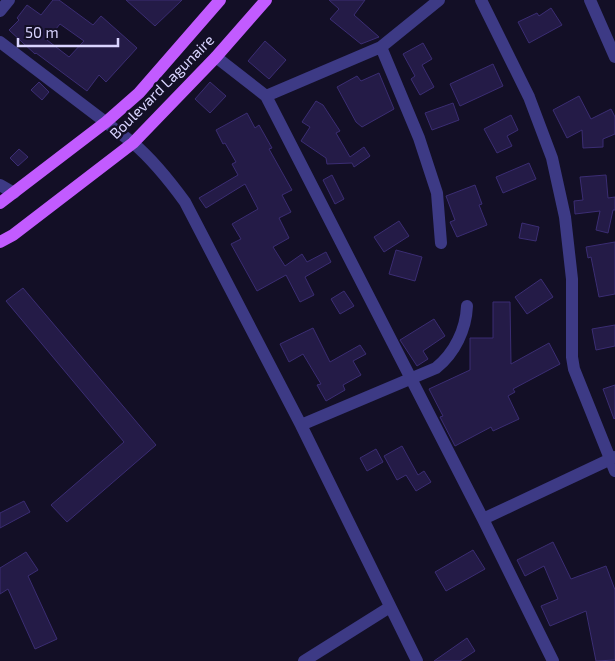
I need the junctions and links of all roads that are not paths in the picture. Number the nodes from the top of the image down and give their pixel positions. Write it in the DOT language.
graph roads {
  1 [pos="9,0"];
  2 [pos="220,0"];
  3 [pos="266,0"];
  4 [pos="439,0"];
  5 [pos="481,0"];
  6 [pos="590,0"];
  7 [pos="0,11"];
  8 [pos="0,42"];
  9 [pos="381,47"];
  10 [pos="615,56"];
  11 [pos="216,57"];
  12 [pos="266,96"];
  13 [pos="106,122"];
  14 [pos="133,142"];
  15 [pos="0,185"];
  16 [pos="14,193"];
  17 [pos="0,203"];
  18 [pos="0,242"];
  19 [pos="441,243"];
  20 [pos="467,306"];
  21 [pos="411,378"];
  22 [pos="301,425"];
  23 [pos="614,462"];
  24 [pos="483,519"];
  25 [pos="390,607"];
  26 [pos="304,661"];
  27 [pos="417,661"];
  28 [pos="553,661"];
  1 -- 7 [label="street"];
  2 -- 13 [label="main road, Boulevard Lagunaire"];
  3 -- 11 [label="main road, Boulevard Lagunaire"];
  4 -- 9 [label="street"];
  5 -- 23 [label="street"];
  6 -- 10 [label="street"];
  8 -- 13 [label="street"];
  9 -- 12 [label="street"];
  9 -- 19 [label="street"];
  11 -- 12 [label="street"];
  11 -- 14 [label="main road, Boulevard Lagunaire"];
  12 -- 21 [label="street"];
  13 -- 14 [label="street"];
  13 -- 16 [label="main road, Boulevard Lagunaire"];
  14 -- 18 [label="main road, Boulevard Lagunaire"];
  14 -- 22 [label="street"];
  15 -- 16 [label="street"];
  16 -- 17 [label="main road, Boulevard Lagunaire"];
  20 -- 21 [label="street"];
  21 -- 22 [label="street"];
  21 -- 24 [label="street"];
  22 -- 25 [label="street"];
  23 -- 24 [label="street"];
  24 -- 28 [label="street"];
  25 -- 26 [label="street"];
  25 -- 27 [label="street"];
}
